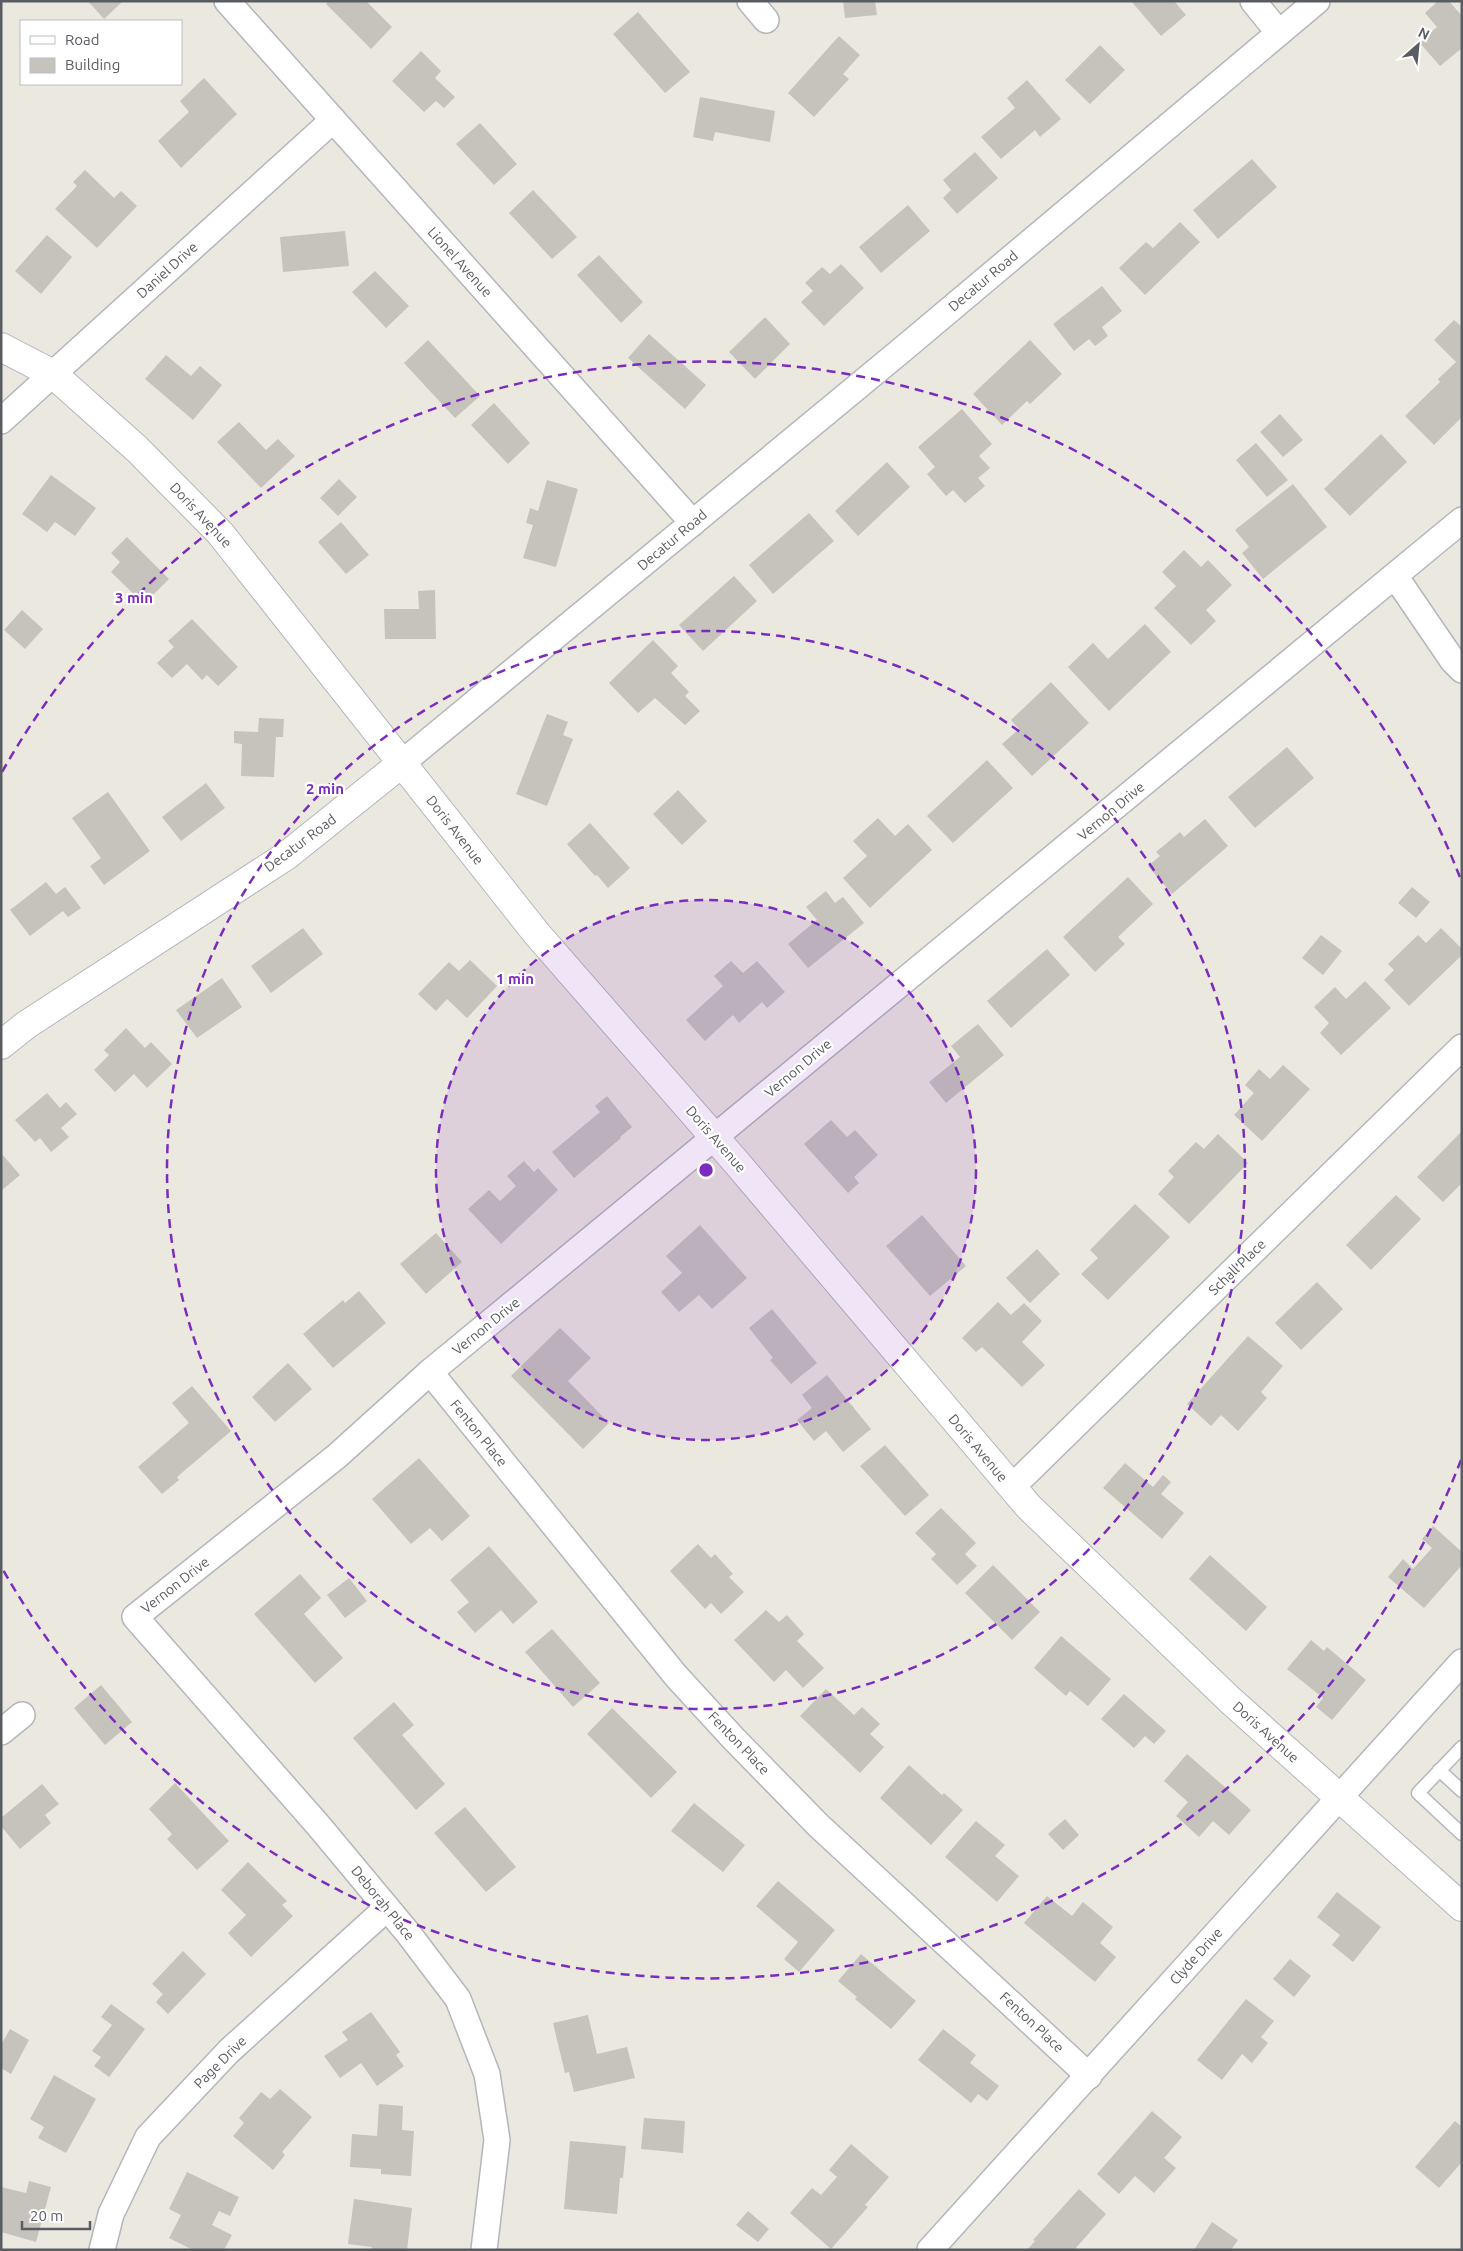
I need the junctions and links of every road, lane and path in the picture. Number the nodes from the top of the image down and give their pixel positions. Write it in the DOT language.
graph roads {
  1 [pos="227,1"];
  2 [pos="750,1"];
  3 [pos="1252,1"];
  4 [pos="1317,1"];
  5 [pos="766,20"];
  6 [pos="1279,33"];
  7 [pos="333,120"];
  8 [pos="1,347"];
  9 [pos="53,374"];
  10 [pos="1,421"];
  11 [pos="1462,520"];
  12 [pos="693,522"];
  13 [pos="1395,576"];
  14 [pos="1462,670"];
  15 [pos="402,763"];
  16 [pos="1,1045"];
  17 [pos="1462,1047"];
  18 [pos="715,1137"];
  19 [pos="430,1372"];
  20 [pos="1012,1487"];
  21 [pos="135,1616"];
  22 [pos="1462,1662"];
  23 [pos="22,1714"];
  24 [pos="1,1732"];
  25 [pos="1462,1747"];
  26 [pos="1439,1770"];
  27 [pos="1462,1791"];
  28 [pos="1338,1797"];
  29 [pos="1462,1834"];
  30 [pos="1462,1907"];
  31 [pos="387,1908"];
  32 [pos="1089,2076"];
  33 [pos="102,2250"];
  34 [pos="484,2250"];
  35 [pos="930,2250"];
  1 -- 7 [label="street, Lionel Avenue"];
  2 -- 5 [label="street"];
  3 -- 6 [label="street"];
  4 -- 6 [label="street, Decatur Road"];
  6 -- 12 [label="street, Decatur Road"];
  7 -- 9 [label="street, Daniel Drive"];
  7 -- 12 [label="street, Lionel Avenue"];
  8 -- 9 [label="street, Doris Avenue"];
  9 -- 10 [label="street, Daniel Drive"];
  9 -- 15 [label="street, Doris Avenue"];
  11 -- 13 [label="street, Vernon Drive"];
  12 -- 15 [label="street, Decatur Road"];
  13 -- 14 [label="street"];
  13 -- 18 [label="street, Vernon Drive"];
  15 -- 16 [label="street, Decatur Road"];
  15 -- 18 [label="street, Doris Avenue"];
  17 -- 20 [label="street, Schall Place"];
  18 -- 19 [label="street, Vernon Drive"];
  18 -- 20 [label="street, Doris Avenue"];
  19 -- 21 [label="street, Vernon Drive"];
  19 -- 32 [label="street, Fenton Place"];
  20 -- 28 [label="street, Doris Avenue"];
  21 -- 31 [label="street, Deborah Place"];
  22 -- 28 [label="street, Clyde Drive"];
  23 -- 24 [label="street"];
  25 -- 26 [label="lane"];
  26 -- 27 [label="lane"];
  26 -- 29 [label="lane"];
  28 -- 30 [label="street, Doris Avenue"];
  28 -- 32 [label="street, Clyde Drive"];
  31 -- 33 [label="street, Page Drive"];
  31 -- 34 [label="street, Deborah Place"];
  32 -- 35 [label="street, Clyde Drive"];
}
